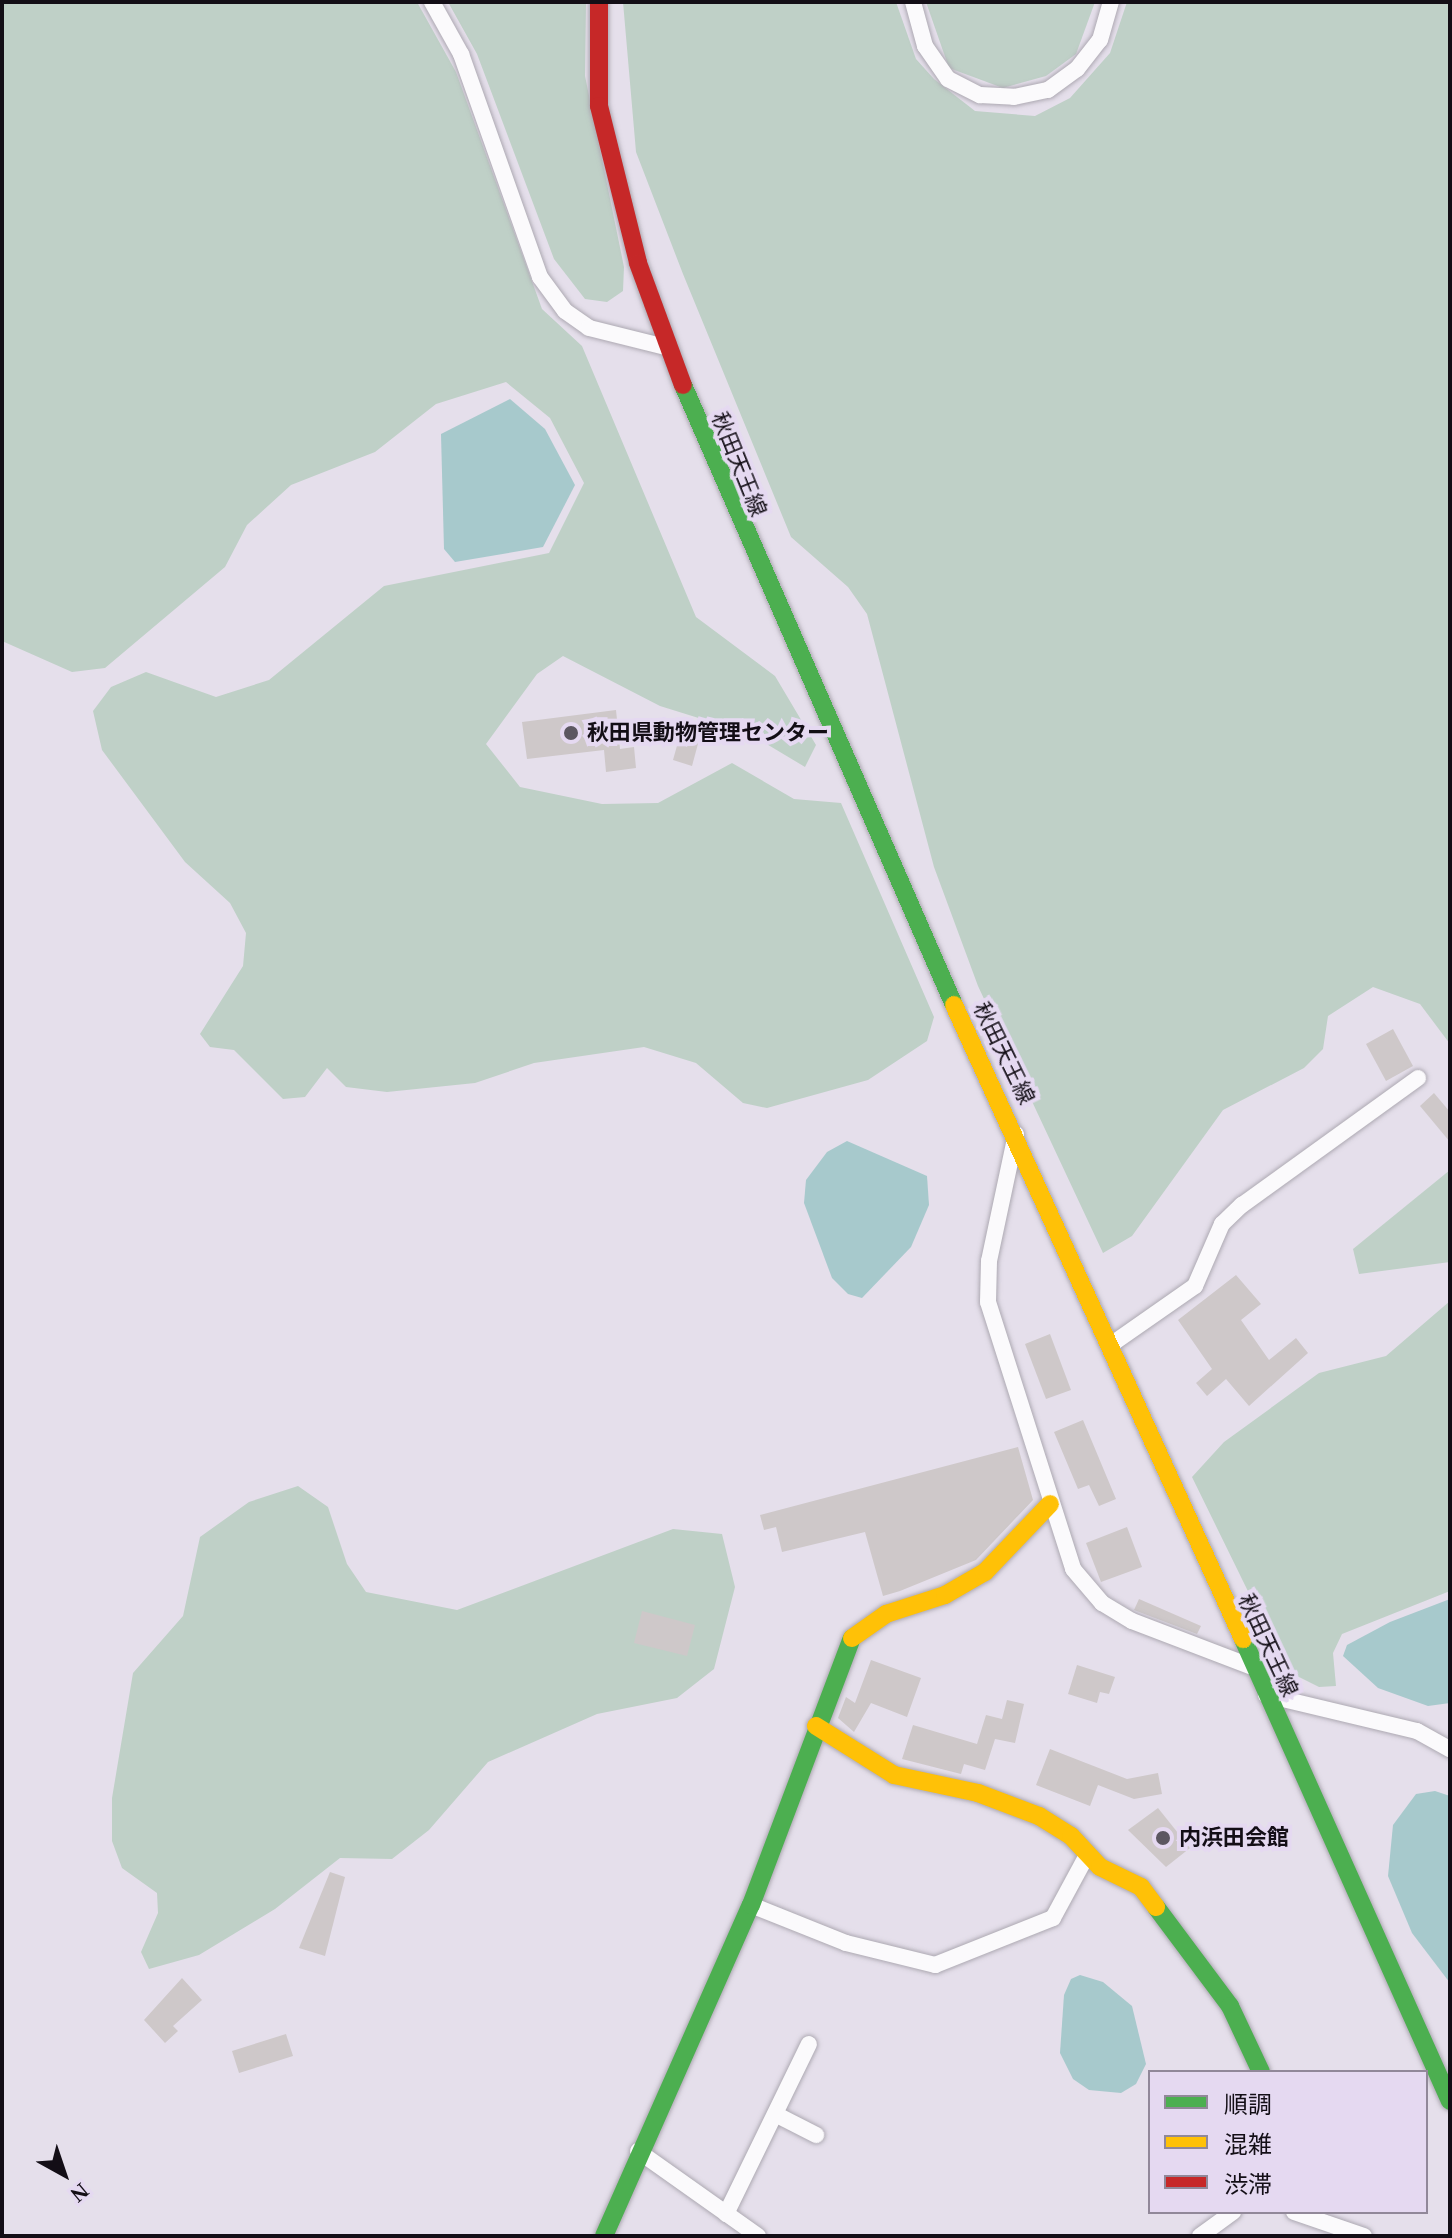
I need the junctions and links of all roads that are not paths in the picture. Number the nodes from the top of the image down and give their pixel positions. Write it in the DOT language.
graph roads {
  1 [pos="432,2"];
  2 [pos="599,2"];
  3 [pos="913,2"];
  4 [pos="1111,2"];
  5 [pos="666,347"];
  6 [pos="1418,1078"];
  7 [pos="1016,1133"];
  8 [pos="1109,1346"];
  9 [pos="1050,1504"];
  10 [pos="1250,1666"];
  11 [pos="1264,1694"];
  12 [pos="816,1726"];
  13 [pos="1450,1749"];
  14 [pos="1087,1855"];
  15 [pos="751,1905"];
  16 [pos="809,2044"];
  17 [pos="1260,2070"];
  18 [pos="1450,2101"];
  19 [pos="777,2115"];
  20 [pos="816,2135"];
  21 [pos="638,2151"];
  22 [pos="726,2214"];
  23 [pos="1230,2214"];
  24 [pos="1298,2214"];
  25 [pos="1337,2232"];
  26 [pos="604,2236"];
  27 [pos="758,2236"];
  28 [pos="1200,2236"];
  29 [pos="1364,2236"];
  1 -- 5 [label="street"];
  2 -- 5 [label="main road, 秋田天王線"];
  3 -- 4 [label="street"];
  5 -- 7 [label="main road, 秋田天王線"];
  6 -- 8 [label="street"];
  7 -- 8 [label="main road, 秋田天王線"];
  7 -- 9 [label="street"];
  8 -- 10 [label="main road, 秋田天王線"];
  9 -- 10 [label="street"];
  9 -- 12 [label="main road"];
  10 -- 11 [label="main road, 秋田天王線"];
  11 -- 13 [label="street"];
  11 -- 18 [label="main road, 秋田天王線"];
  12 -- 14 [label="main road"];
  12 -- 15 [label="main road"];
  14 -- 15 [label="street"];
  14 -- 17 [label="main road"];
  15 -- 21 [label="main road"];
  16 -- 19 [label="street"];
  19 -- 20 [label="street"];
  19 -- 22 [label="street"];
  21 -- 22 [label="street"];
  21 -- 26 [label="main road"];
  22 -- 27 [label="street"];
  23 -- 28 [label="street"];
  24 -- 25 [label="street"];
  25 -- 29 [label="street"];
}
